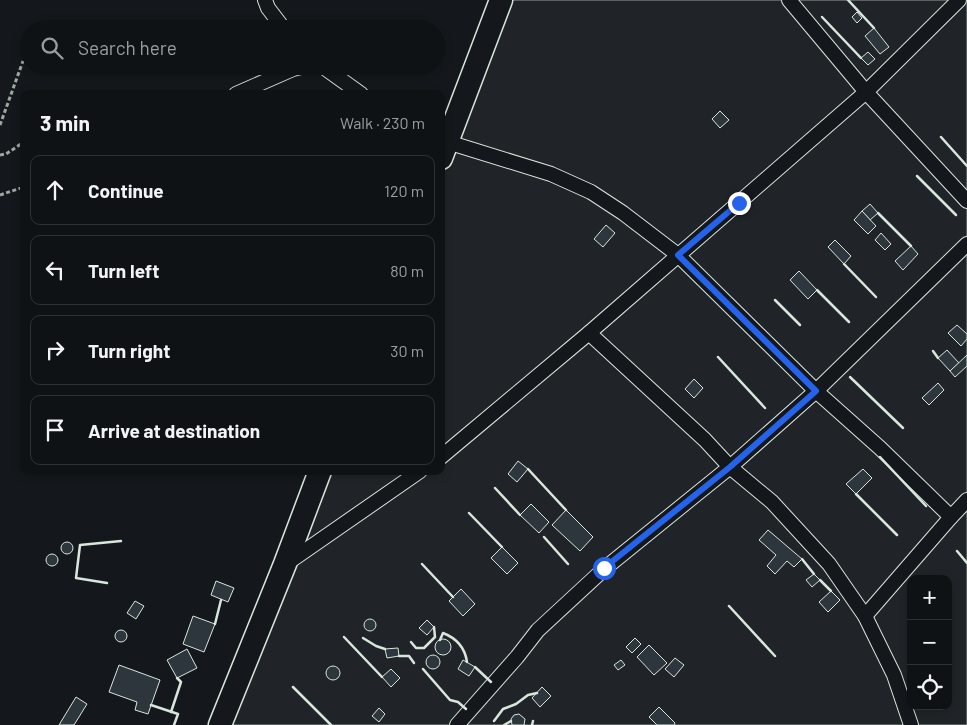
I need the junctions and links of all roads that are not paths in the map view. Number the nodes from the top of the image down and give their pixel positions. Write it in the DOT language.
graph roads {
  1 [pos="265,0"];
  2 [pos="501,0"];
  3 [pos="789,0"];
  4 [pos="960,0"];
  5 [pos="277,20"];
  6 [pos="279,75"];
  7 [pos="332,75"];
  8 [pos="245,90"];
  9 [pos="355,90"];
  10 [pos="866,92"];
  11 [pos="445,142"];
  12 [pos="445,148"];
  13 [pos="967,201"];
  14 [pos="967,244"];
  15 [pos="678,255"];
  16 [pos="589,333"];
  17 [pos="816,391"];
  18 [pos="445,454"];
  19 [pos="730,467"];
  20 [pos="318,475"];
  21 [pos="414,475"];
  22 [pos="967,500"];
  23 [pos="951,517"];
  24 [pos="285,564"];
  25 [pos="865,616"];
  26 [pos="220,725"];
  27 [pos="457,725"];
  28 [pos="911,725"];
  1 -- 5 [label="street"];
  2 -- 11 [label="main road"];
  3 -- 10 [label="street"];
  4 -- 10 [label="street"];
  6 -- 8 [label="street"];
  7 -- 9 [label="street"];
  10 -- 13 [label="street"];
  10 -- 15 [label="street"];
  12 -- 15 [label="street"];
  14 -- 17 [label="street"];
  15 -- 16 [label="street"];
  15 -- 17 [label="street"];
  16 -- 18 [label="street"];
  16 -- 19 [label="street"];
  17 -- 19 [label="street"];
  17 -- 23 [label="street"];
  19 -- 25 [label="street"];
  19 -- 27 [label="street"];
  20 -- 24 [label="main road"];
  21 -- 24 [label="street"];
  22 -- 23 [label="street"];
  23 -- 25 [label="street"];
  24 -- 26 [label="main road"];
  25 -- 28 [label="street"];
}
